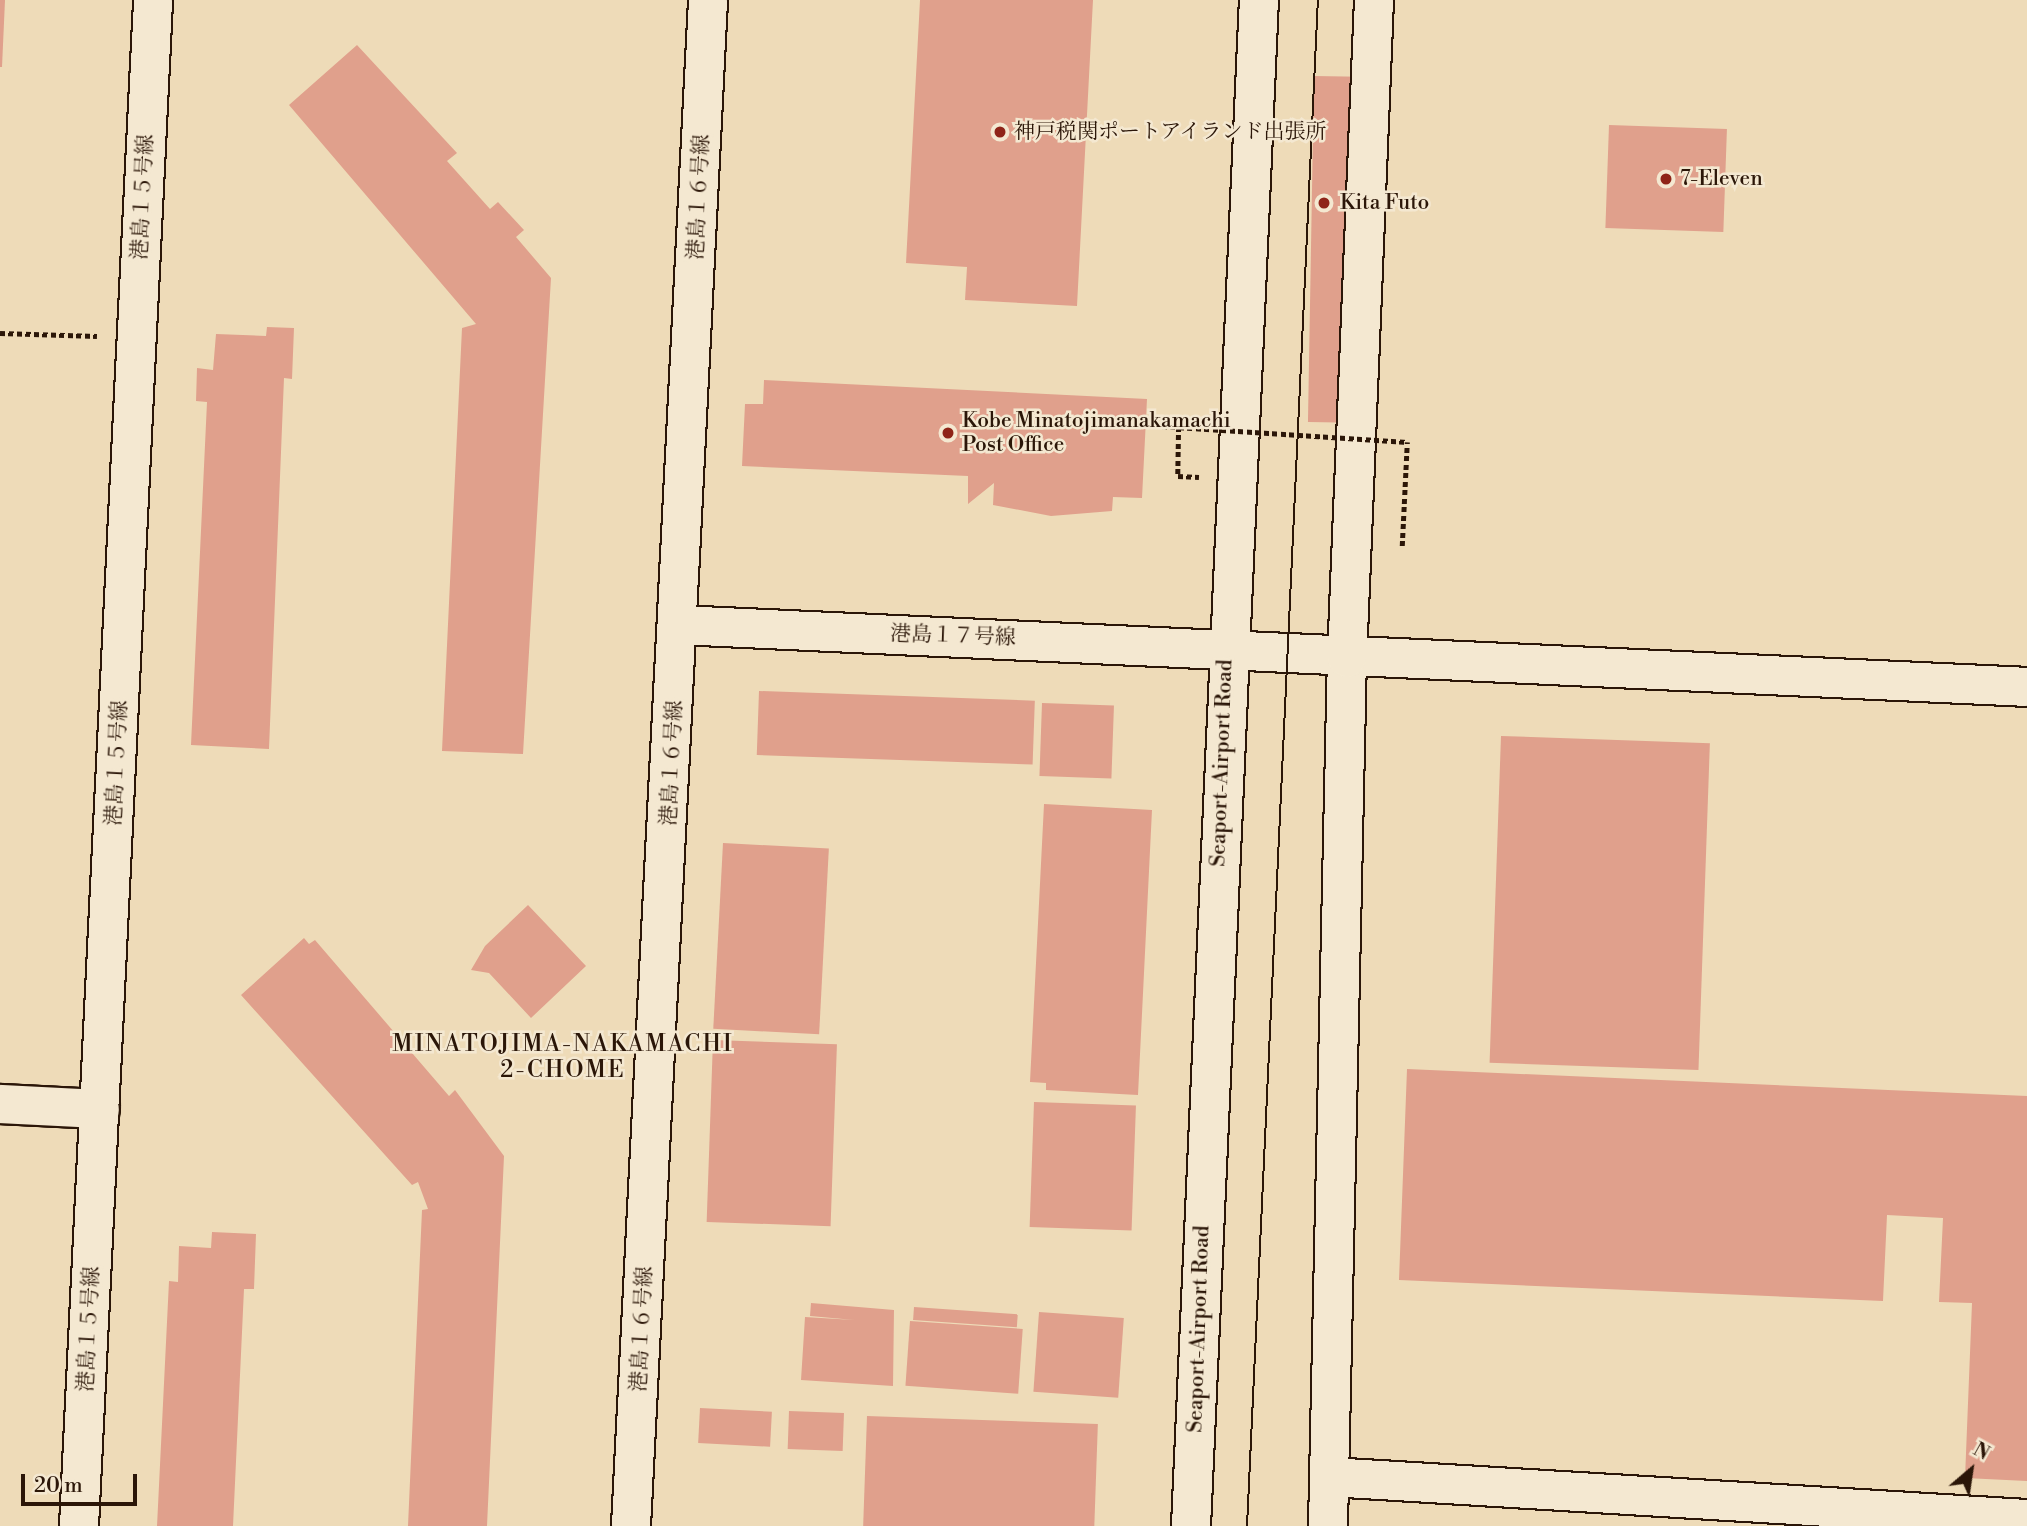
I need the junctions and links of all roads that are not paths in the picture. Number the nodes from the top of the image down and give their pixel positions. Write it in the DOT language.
graph roads {
  1 [pos="153,0"];
  2 [pos="708,0"];
  3 [pos="1259,0"];
  4 [pos="1374,0"];
  5 [pos="680,625"];
  6 [pos="1227,648"];
  7 [pos="1347,657"];
  8 [pos="2027,687"];
  9 [pos="0,1104"];
  10 [pos="100,1109"];
  11 [pos="1330,1477"];
  12 [pos="2027,1519"];
  13 [pos="79,1526"];
  14 [pos="631,1526"];
  15 [pos="1191,1526"];
  16 [pos="1328,1526"];
  1 -- 10 [label="street, 港島１５号線"];
  2 -- 5 [label="street, 港島１６号線"];
  3 -- 6 [label="street, Seaport-Airport Road"];
  4 -- 7 [label="street"];
  5 -- 6 [label="street, 港島１７号線"];
  5 -- 14 [label="street, 港島１６号線"];
  6 -- 7 [label="street, 港島１７号線"];
  6 -- 15 [label="street, Seaport-Airport Road"];
  7 -- 8 [label="street, 港島１７号線"];
  7 -- 11 [label="street"];
  9 -- 10 [label="street"];
  10 -- 13 [label="street, 港島１５号線"];
  11 -- 12 [label="street"];
  11 -- 16 [label="street"];
}
